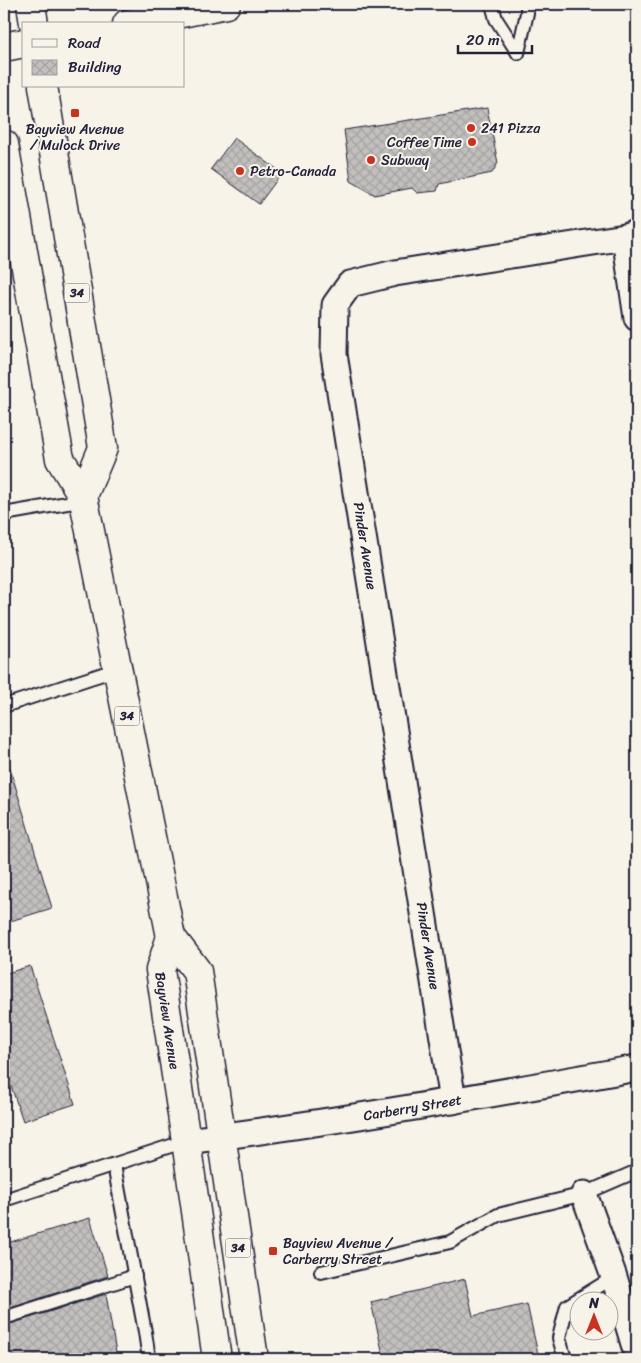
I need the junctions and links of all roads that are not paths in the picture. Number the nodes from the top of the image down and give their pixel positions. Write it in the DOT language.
graph roads {
  1 [pos="31,4"];
  2 [pos="226,4"];
  3 [pos="492,4"];
  4 [pos="527,4"];
  5 [pos="34,22"];
  6 [pos="138,22"];
  7 [pos="22,43"];
  8 [pos="4,47"];
  9 [pos="43,88"];
  10 [pos="4,144"];
  11 [pos="631,235"];
  12 [pos="637,318"];
  13 [pos="84,498"];
  14 [pos="4,514"];
  15 [pos="118,669"];
  16 [pos="4,706"];
  17 [pos="171,937"];
  18 [pos="637,1068"];
  19 [pos="453,1101"];
  20 [pos="222,1136"];
  21 [pos="186,1141"];
  22 [pos="114,1164"];
  23 [pos="637,1170"];
  24 [pos="584,1194"];
  25 [pos="4,1200"];
  26 [pos="321,1272"];
  27 [pos="135,1276"];
  28 [pos="614,1277"];
  29 [pos="4,1318"];
  30 [pos="637,1354"];
  31 [pos="149,1359"];
  32 [pos="216,1359"];
  33 [pos="254,1359"];
  34 [pos="565,1359"];
  1 -- 5 [label="main road"];
  2 -- 6 [label="main road"];
  3 -- 4 [label="lane"];
  7 -- 8 [label="main road"];
  9 -- 13 [label="main road, 34"];
  10 -- 13 [label="main road, 34"];
  11 -- 12 [label="street"];
  11 -- 19 [label="street, Pinder Avenue"];
  13 -- 14 [label="lane"];
  13 -- 15 [label="main road, 34"];
  15 -- 16 [label="lane"];
  15 -- 17 [label="main road, 34"];
  17 -- 20 [label="main road, 34"];
  17 -- 21 [label="main road, Bayview Avenue / 34"];
  18 -- 19 [label="street, Carberry Street"];
  19 -- 20 [label="street, Carberry Street"];
  20 -- 21 [label="street, Carberry Street"];
  20 -- 33 [label="main road, 34"];
  21 -- 22 [label="lane"];
  21 -- 32 [label="main road, Bayview Avenue / 34"];
  22 -- 25 [label="lane"];
  22 -- 27 [label="lane"];
  23 -- 24 [label="lane"];
  24 -- 26 [label="lane"];
  24 -- 28 [label="street"];
  27 -- 29 [label="lane"];
  27 -- 31 [label="lane"];
  28 -- 30 [label="street"];
  28 -- 34 [label="lane"];
}
